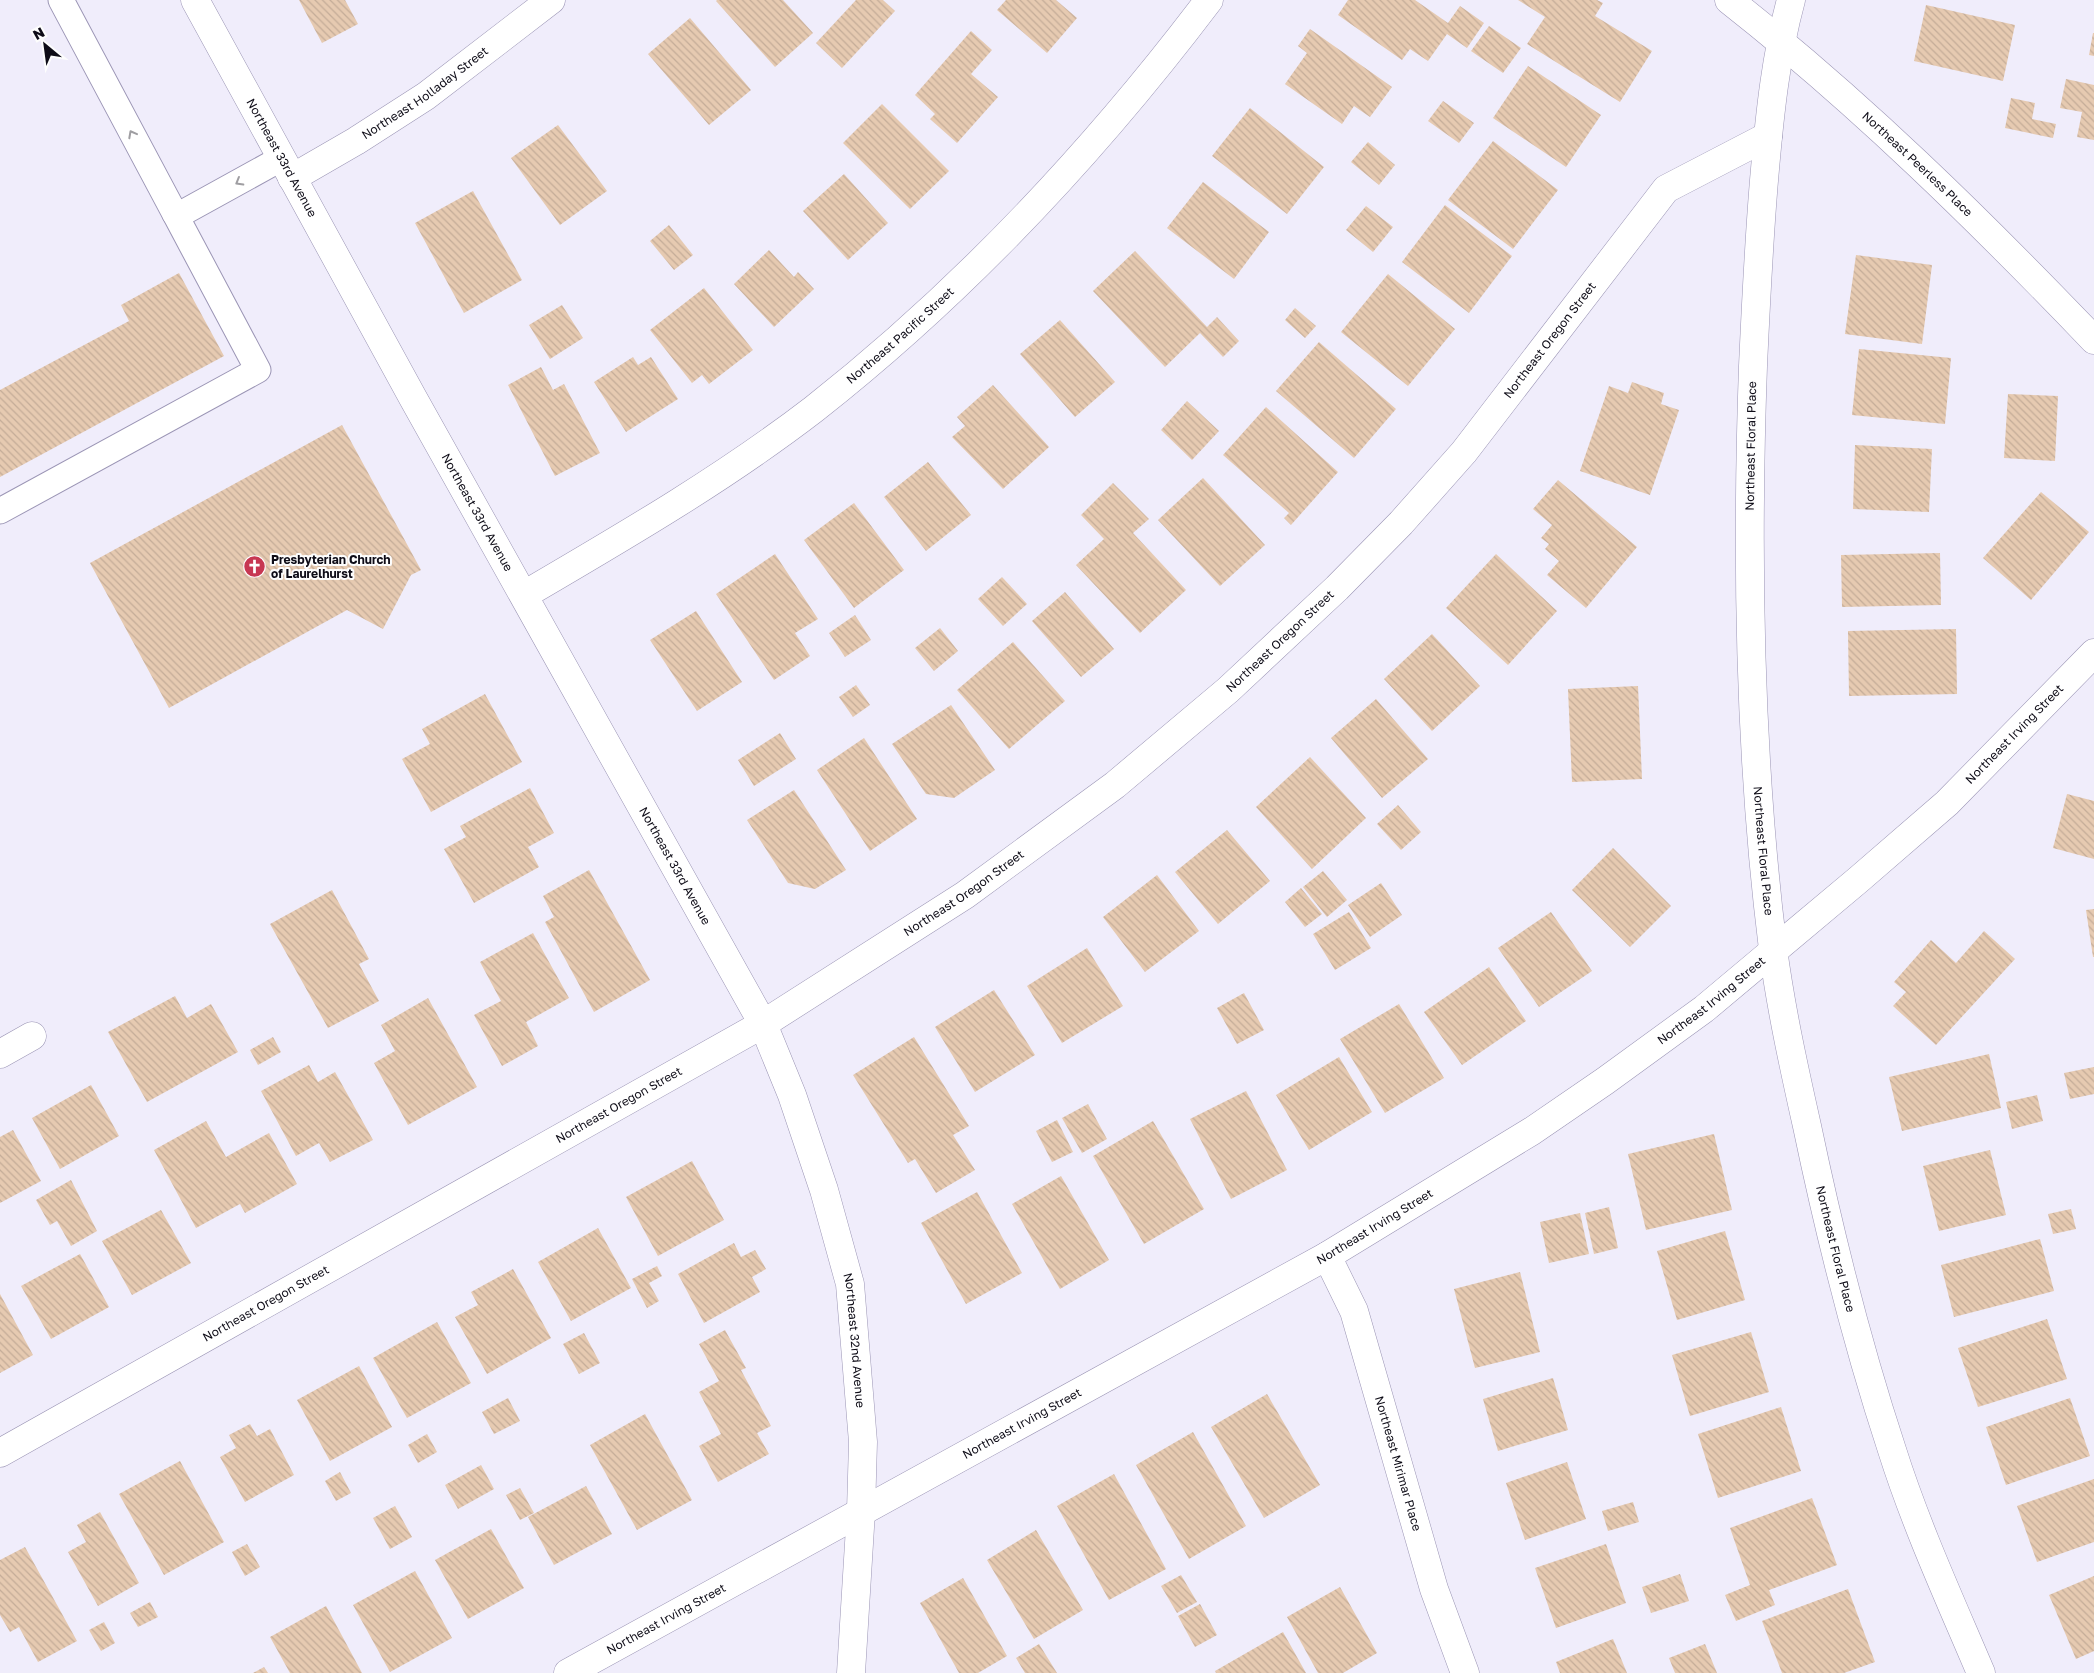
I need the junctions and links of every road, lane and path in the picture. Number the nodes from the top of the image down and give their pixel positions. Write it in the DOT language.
graph roads {
  1 [pos="61,0"];
  2 [pos="195,0"];
  3 [pos="551,0"];
  4 [pos="1209,0"];
  5 [pos="1729,0"];
  6 [pos="1790,0"];
  7 [pos="1780,40"];
  8 [pos="1768,136"];
  9 [pos="287,168"];
  10 [pos="175,214"];
  11 [pos="2094,340"];
  12 [pos="0,511"];
  13 [pos="524,595"];
  14 [pos="2094,652"];
  15 [pos="1774,951"];
  16 [pos="762,1024"];
  17 [pos="32,1036"];
  18 [pos="0,1054"];
  19 [pos="1327,1256"];
  20 [pos="0,1454"];
  21 [pos="861,1511"];
  22 [pos="568,1673"];
  23 [pos="851,1673"];
  24 [pos="1465,1673"];
  25 [pos="1981,1673"];
  10 -- 1 [label="lane, one-way"];
  2 -- 9 [label="street, Northeast 33rd Avenue"];
  3 -- 9 [label="street, Northeast Holladay Street"];
  4 -- 13 [label="street, Northeast Pacific Street"];
  5 -- 7 [label="street, Northeast Peerless Place"];
  6 -- 7 [label="street, Northeast Floral Place"];
  7 -- 8 [label="street, Northeast Floral Place"];
  7 -- 11 [label="street, Northeast Peerless Place"];
  8 -- 15 [label="street, Northeast Floral Place"];
  8 -- 16 [label="street, Northeast Oregon Street"];
  9 -- 10 [label="lane, one-way"];
  9 -- 13 [label="street, Northeast 33rd Avenue"];
  10 -- 12 [label="lane"];
  13 -- 16 [label="street, Northeast 33rd Avenue"];
  14 -- 15 [label="street, Northeast Irving Street"];
  15 -- 19 [label="street, Northeast Irving Street"];
  15 -- 25 [label="street, Northeast Floral Place"];
  16 -- 20 [label="street, Northeast Oregon Street"];
  16 -- 21 [label="street, Northeast 32nd Avenue"];
  17 -- 18 [label="street"];
  19 -- 21 [label="street, Northeast Irving Street"];
  19 -- 24 [label="street, Northeast Mirimar Place"];
  21 -- 22 [label="street, Northeast Irving Street"];
  21 -- 23 [label="street, Northeast 32nd Avenue"];
}
